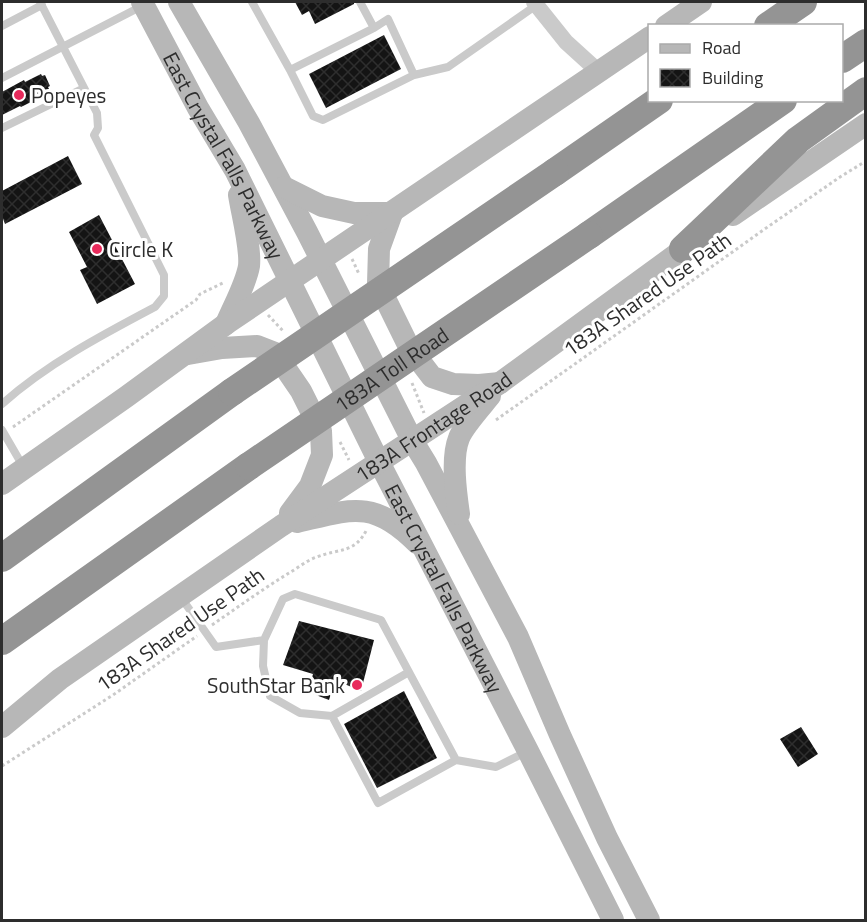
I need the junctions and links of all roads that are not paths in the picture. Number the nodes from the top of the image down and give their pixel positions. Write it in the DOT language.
graph roads {
  1 [pos="180,2"];
  2 [pos="252,2"];
  3 [pos="360,2"];
  4 [pos="701,2"];
  5 [pos="803,2"];
  6 [pos="41,3"];
  7 [pos="143,3"];
  8 [pos="538,3"];
  9 [pos="669,24"];
  10 [pos="771,24"];
  11 [pos="2,26"];
  12 [pos="374,28"];
  13 [pos="648,38"];
  14 [pos="866,43"];
  15 [pos="63,46"];
  16 [pos="843,59"];
  17 [pos="290,70"];
  18 [pos="599,72"];
  19 [pos="414,75"];
  20 [pos="2,78"];
  21 [pos="84,88"];
  22 [pos="866,91"];
  23 [pos="656,102"];
  24 [pos="780,102"];
  25 [pos="866,124"];
  26 [pos="2,128"];
  27 [pos="235,170"];
  28 [pos="284,187"];
  29 [pos="392,213"];
  30 [pos="683,249"];
  31 [pos="321,260"];
  32 [pos="291,281"];
  33 [pos="226,324"];
  34 [pos="185,354"];
  35 [pos="500,383"];
  36 [pos="2,404"];
  37 [pos="3,432"];
  38 [pos="412,440"];
  39 [pos="379,462"];
  40 [pos="24,468"];
  41 [pos="2,484"];
  42 [pos="281,526"];
  43 [pos="460,526"];
  44 [pos="426,552"];
  45 [pos="2,558"];
  46 [pos="180,596"];
  47 [pos="264,640"];
  48 [pos="2,641"];
  49 [pos="409,672"];
  50 [pos="332,716"];
  51 [pos="2,727"];
  52 [pos="560,735"];
  53 [pos="528,751"];
  54 [pos="456,760"];
  55 [pos="613,921"];
  56 [pos="649,921"];
  1 -- 28 [label="main road, East Crystal Falls Parkway"];
  2 -- 17 [label="lane"];
  3 -- 12 [label="lane"];
  4 -- 9 [label="main road"];
  5 -- 10 [label="highway"];
  6 -- 11 [label="lane"];
  6 -- 15 [label="lane"];
  7 -- 15 [label="lane"];
  7 -- 27 [label="main road, East Crystal Falls Parkway"];
  8 -- 18 [label="street"];
  8 -- 19 [label="lane"];
  12 -- 17 [label="lane"];
  12 -- 19 [label="lane"];
  13 -- 18 [label="main road"];
  14 -- 16 [label="highway"];
  15 -- 20 [label="lane"];
  15 -- 21 [label="lane"];
  17 -- 19 [label="lane"];
  18 -- 29 [label="main road"];
  21 -- 26 [label="lane"];
  21 -- 36 [label="lane"];
  22 -- 30 [label="highway"];
  23 -- 45 [label="highway, bridge"];
  24 -- 48 [label="highway, 183A Toll Road, bridge"];
  25 -- 30 [label="main road, 183A Frontage Road"];
  27 -- 32 [label="main road, East Crystal Falls Parkway"];
  27 -- 33 [label="main road"];
  28 -- 29 [label="main road"];
  28 -- 31 [label="main road, East Crystal Falls Parkway"];
  29 -- 31 [label="main road"];
  29 -- 35 [label="main road"];
  30 -- 35 [label="main road, 183A Frontage Road"];
  31 -- 32 [label="main road"];
  31 -- 38 [label="main road, East Crystal Falls Parkway"];
  32 -- 33 [label="main road"];
  32 -- 39 [label="main road, East Crystal Falls Parkway"];
  33 -- 34 [label="main road"];
  34 -- 40 [label="main road"];
  34 -- 42 [label="main road"];
  35 -- 38 [label="main road, 183A Frontage Road"];
  35 -- 43 [label="main road"];
  37 -- 40 [label="lane"];
  38 -- 39 [label="main road, 183A Frontage Road"];
  38 -- 43 [label="main road, East Crystal Falls Parkway"];
  39 -- 42 [label="main road, 183A Frontage Road"];
  39 -- 44 [label="main road, East Crystal Falls Parkway"];
  40 -- 41 [label="main road"];
  42 -- 44 [label="main road"];
  42 -- 46 [label="main road, 183A Frontage Road"];
  43 -- 52 [label="main road, East Crystal Falls Parkway"];
  44 -- 53 [label="main road, East Crystal Falls Parkway"];
  46 -- 47 [label="lane"];
  46 -- 51 [label="main road, 183A Frontage Road"];
  47 -- 49 [label="lane"];
  47 -- 50 [label="lane"];
  49 -- 50 [label="lane"];
  49 -- 54 [label="lane"];
  50 -- 54 [label="lane"];
  52 -- 53 [label="main road"];
  52 -- 56 [label="main road, East Crystal Falls Parkway"];
  53 -- 54 [label="lane"];
  53 -- 55 [label="main road, East Crystal Falls Parkway"];
}
